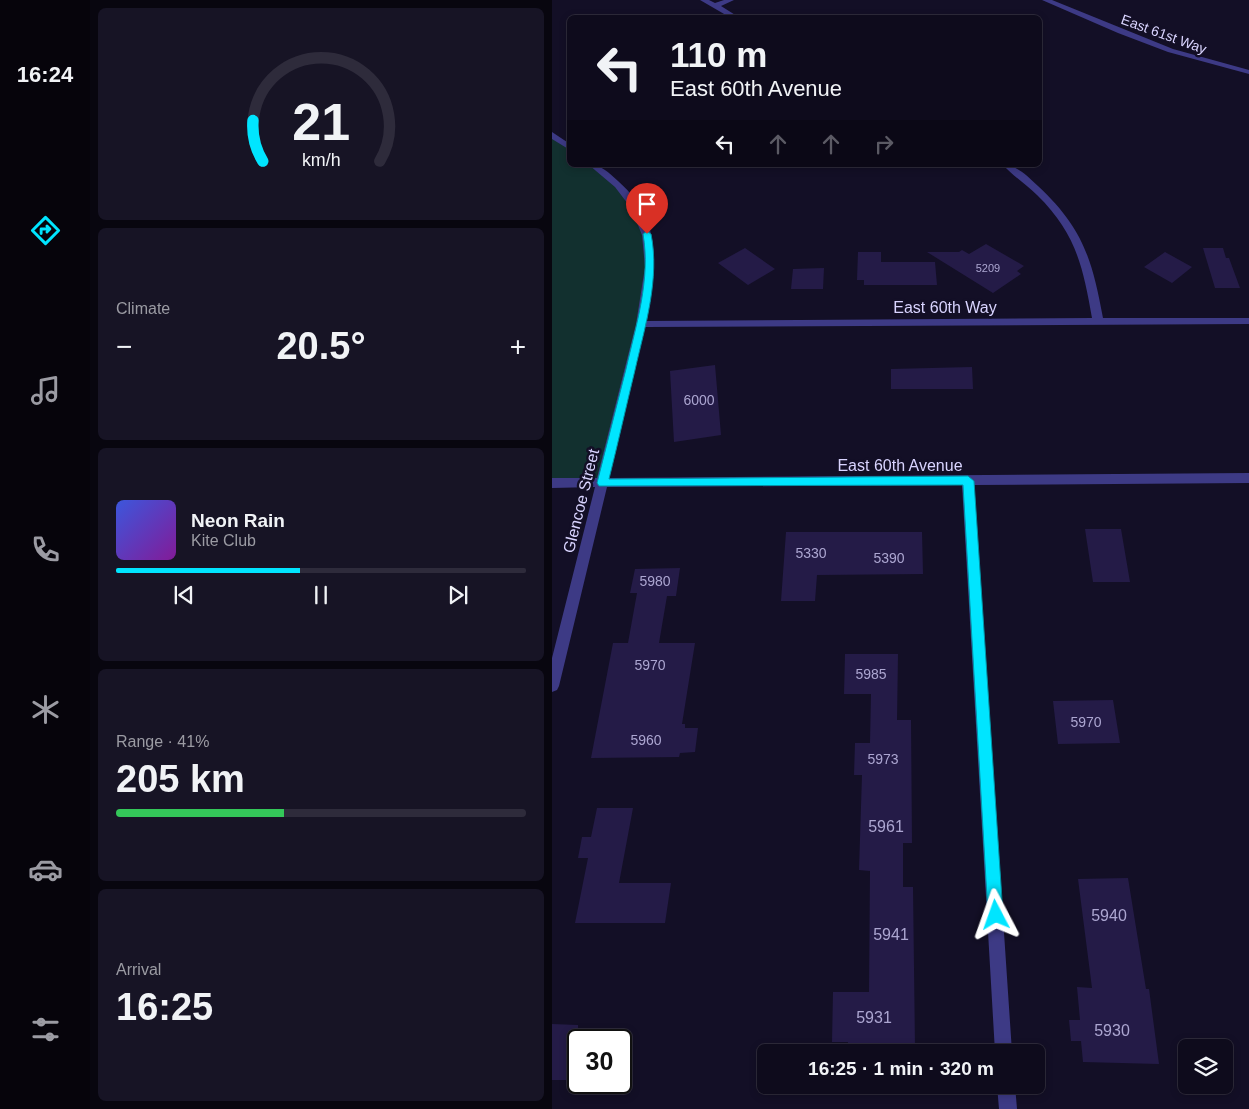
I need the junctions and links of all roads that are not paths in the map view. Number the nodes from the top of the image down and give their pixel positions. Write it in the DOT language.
graph roads {
  1 [pos="704,0"];
  2 [pos="730,0"];
  3 [pos="1046,0"];
  4 [pos="715,6"];
  5 [pos="732,15"];
  6 [pos="1248,72"];
  7 [pos="552,135"];
  8 [pos="567,146"];
  9 [pos="596,167"];
  10 [pos="1009,167"];
  11 [pos="1098,321"];
  12 [pos="1248,321"];
  13 [pos="641,324"];
  14 [pos="1248,478"];
  15 [pos="968,481"];
  16 [pos="602,483"];
  17 [pos="552,484"];
  18 [pos="552,686"];
  19 [pos="1003,1044"];
  20 [pos="1007,1094"];
  21 [pos="1008,1109"];
  1 -- 4 [label="street"];
  2 -- 4 [label="street"];
  3 -- 6 [label="street, East 61st Way"];
  4 -- 5 [label="street"];
  7 -- 8 [label="street"];
  9 -- 13 [label="street, Glencoe Street"];
  10 -- 11 [label="street"];
  11 -- 12 [label="street, East 60th Way"];
  11 -- 13 [label="street, East 60th Way"];
  13 -- 16 [label="street, Glencoe Street"];
  14 -- 15 [label="street, East 60th Avenue"];
  15 -- 16 [label="street, East 60th Avenue"];
  15 -- 19 [label="street"];
  16 -- 17 [label="street, East 60th Avenue"];
  16 -- 18 [label="street, Glencoe Street"];
  20 -- 21 [label="street"];
}
